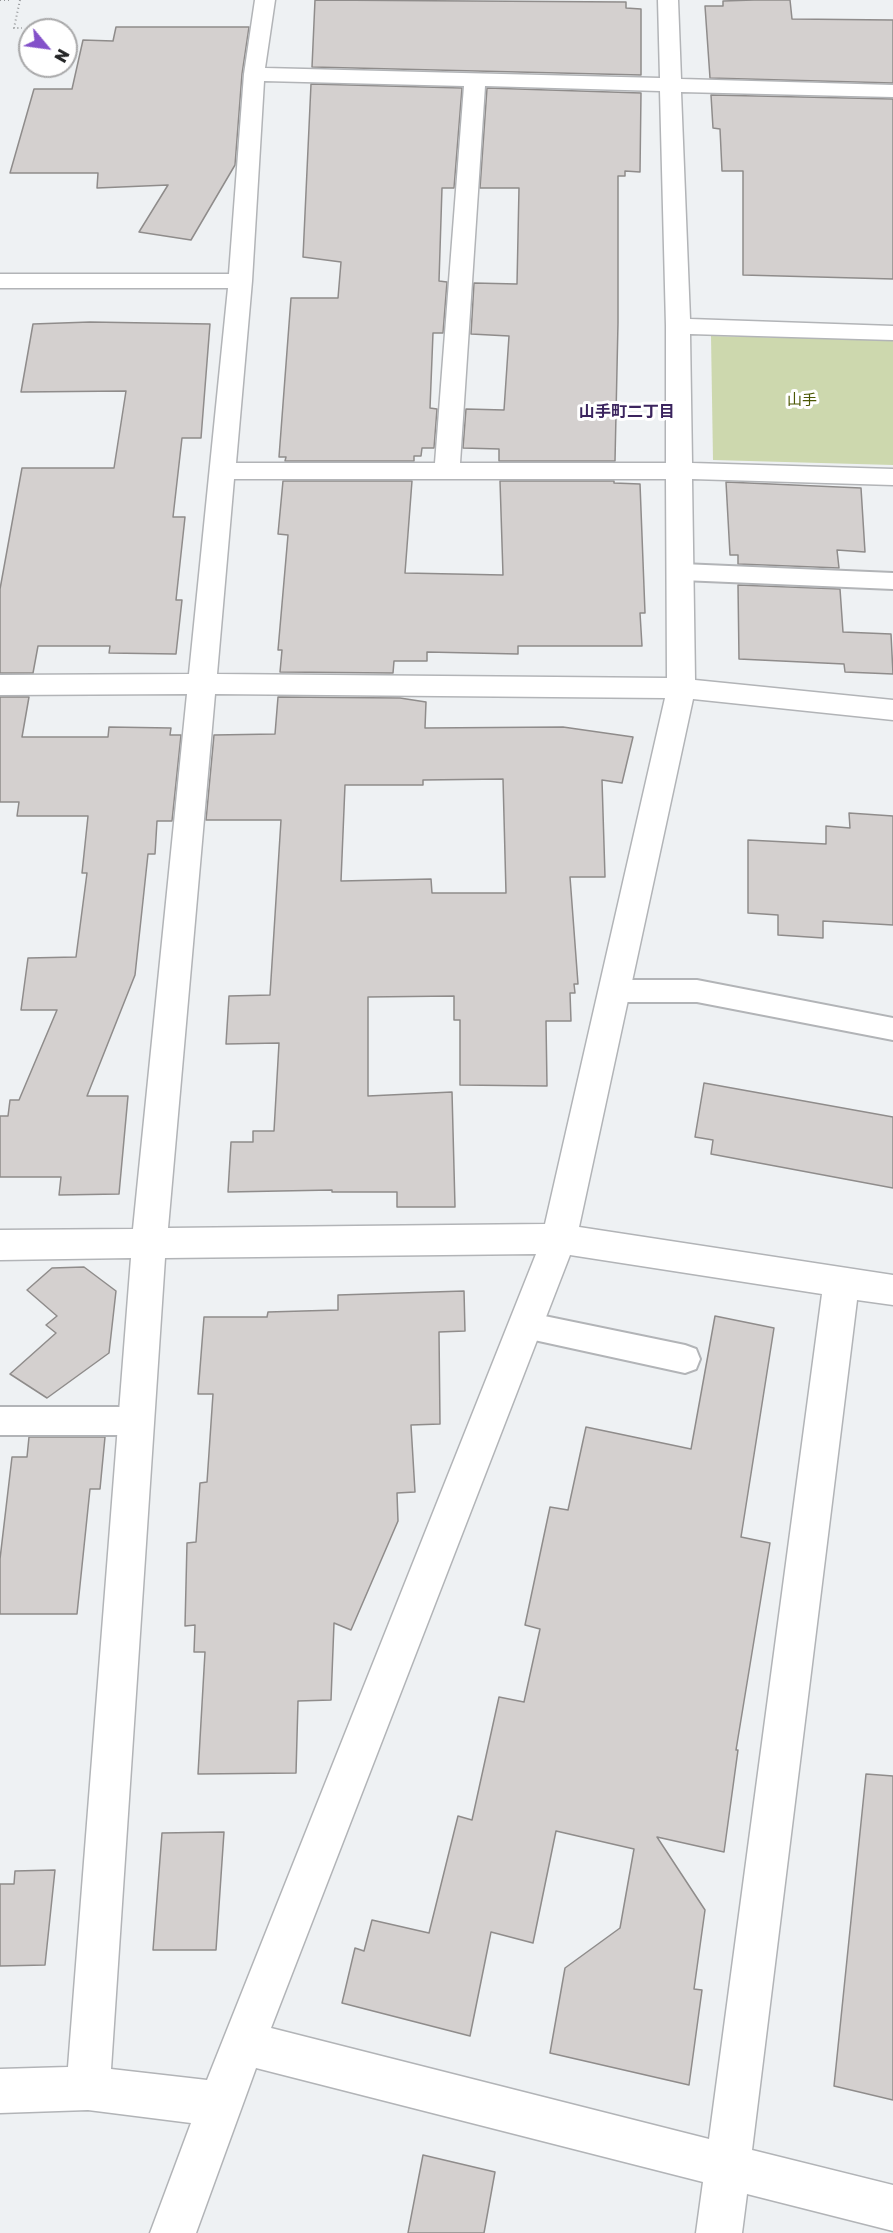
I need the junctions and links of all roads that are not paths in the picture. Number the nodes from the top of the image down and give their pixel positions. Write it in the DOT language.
graph roads {
  1 [pos="264,0"];
  2 [pos="668,0"];
  3 [pos="254,74"];
  4 [pos="475,80"];
  5 [pos="672,84"];
  6 [pos="893,91"];
  7 [pos="0,281"];
  8 [pos="240,281"];
  9 [pos="678,326"];
  10 [pos="893,333"];
  11 [pos="222,471"];
  12 [pos="447,471"];
  13 [pos="680,471"];
  14 [pos="893,477"];
  15 [pos="682,572"];
  16 [pos="893,581"];
  17 [pos="203,684"];
  18 [pos="0,685"];
  19 [pos="681,688"];
  20 [pos="893,710"];
  21 [pos="614,991"];
  22 [pos="893,1029"];
  23 [pos="559,1239"];
  24 [pos="0,1245"];
  25 [pos="149,1245"];
  26 [pos="841,1284"];
  27 [pos="893,1290"];
  28 [pos="525,1326"];
  29 [pos="685,1359"];
  30 [pos="0,1421"];
  31 [pos="136,1421"];
  32 [pos="243,2043"];
  33 [pos="88,2088"];
  34 [pos="0,2091"];
  35 [pos="221,2104"];
  36 [pos="727,2166"];
  37 [pos="893,2208"];
  38 [pos="173,2233"];
  39 [pos="719,2233"];
  1 -- 3 [label="street"];
  2 -- 5 [label="street"];
  3 -- 4 [label="street"];
  3 -- 8 [label="street"];
  4 -- 5 [label="street"];
  4 -- 12 [label="street"];
  5 -- 6 [label="street"];
  5 -- 9 [label="street"];
  7 -- 8 [label="street"];
  8 -- 11 [label="street"];
  9 -- 10 [label="street"];
  9 -- 13 [label="street"];
  11 -- 12 [label="street"];
  11 -- 17 [label="street"];
  12 -- 13 [label="street"];
  13 -- 14 [label="street"];
  13 -- 15 [label="street"];
  15 -- 16 [label="lane"];
  15 -- 19 [label="street"];
  17 -- 18 [label="street"];
  17 -- 19 [label="street"];
  17 -- 25 [label="street"];
  19 -- 20 [label="street"];
  19 -- 21 [label="street"];
  21 -- 22 [label="lane"];
  21 -- 23 [label="street"];
  23 -- 25 [label="street"];
  23 -- 26 [label="street"];
  23 -- 28 [label="street"];
  24 -- 25 [label="street"];
  25 -- 31 [label="street"];
  26 -- 27 [label="street"];
  26 -- 36 [label="street"];
  28 -- 29 [label="lane"];
  28 -- 32 [label="street"];
  30 -- 31 [label="lane"];
  31 -- 33 [label="street"];
  32 -- 35 [label="street"];
  32 -- 36 [label="street"];
  33 -- 34 [label="street"];
  33 -- 35 [label="street"];
  35 -- 38 [label="street"];
  36 -- 37 [label="street"];
  36 -- 39 [label="street"];
}
